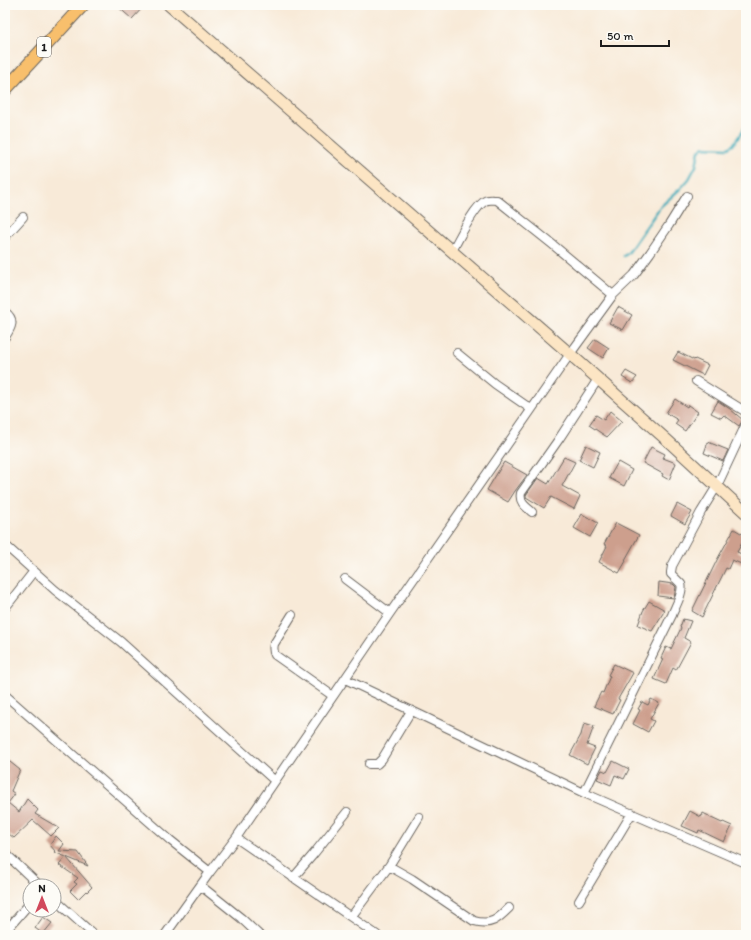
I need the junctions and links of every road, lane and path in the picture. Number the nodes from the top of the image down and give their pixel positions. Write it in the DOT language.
graph roads {
  1 [pos="83,5"];
  2 [pos="169,5"];
  3 [pos="5,90"];
  4 [pos="687,196"];
  5 [pos="23,217"];
  6 [pos="5,237"];
  7 [pos="452,251"];
  8 [pos="613,295"];
  9 [pos="5,312"];
  10 [pos="5,337"];
  11 [pos="457,353"];
  12 [pos="570,354"];
  13 [pos="598,379"];
  14 [pos="696,381"];
  15 [pos="532,409"];
  16 [pos="746,412"];
  17 [pos="746,424"];
  18 [pos="717,486"];
  19 [pos="532,512"];
  20 [pos="746,513"];
  21 [pos="5,544"];
  22 [pos="34,571"];
  23 [pos="344,579"];
  24 [pos="5,608"];
  25 [pos="390,612"];
  26 [pos="292,615"];
  27 [pos="345,679"];
  28 [pos="5,695"];
  29 [pos="333,696"];
  30 [pos="411,711"];
  31 [pos="369,764"];
  32 [pos="275,781"];
  33 [pos="584,793"];
  34 [pos="347,812"];
  35 [pos="632,813"];
  36 [pos="419,817"];
  37 [pos="236,838"];
  38 [pos="5,853"];
  39 [pos="746,863"];
  40 [pos="389,866"];
  41 [pos="210,872"];
  42 [pos="32,878"];
  43 [pos="293,878"];
  44 [pos="200,886"];
  45 [pos="579,901"];
  46 [pos="62,906"];
  47 [pos="509,908"];
  48 [pos="22,912"];
  49 [pos="351,917"];
  50 [pos="5,932"];
  51 [pos="94,935"];
  52 [pos="165,935"];
  53 [pos="259,935"];
  54 [pos="377,935"];
  1 -- 3 [label="main road, 1"];
  2 -- 7 [label="street"];
  4 -- 8 [label="street"];
  5 -- 6 [label="street"];
  7 -- 8 [label="street"];
  7 -- 12 [label="street"];
  8 -- 12 [label="street"];
  9 -- 10 [label="street"];
  11 -- 15 [label="street"];
  12 -- 13 [label="street"];
  12 -- 15 [label="street"];
  13 -- 18 [label="street"];
  13 -- 19 [label="street"];
  14 -- 16 [label="street"];
  15 -- 25 [label="street"];
  17 -- 18 [label="street"];
  18 -- 20 [label="street"];
  18 -- 33 [label="street"];
  21 -- 22 [label="street"];
  22 -- 24 [label="street"];
  22 -- 32 [label="street"];
  23 -- 25 [label="street"];
  25 -- 27 [label="street"];
  26 -- 29 [label="street"];
  27 -- 29 [label="street"];
  27 -- 30 [label="street"];
  28 -- 41 [label="street"];
  29 -- 32 [label="street"];
  30 -- 31 [label="street"];
  30 -- 33 [label="street"];
  32 -- 37 [label="street"];
  33 -- 35 [label="street"];
  34 -- 43 [label="street"];
  35 -- 39 [label="street"];
  35 -- 45 [label="street"];
  36 -- 40 [label="street"];
  37 -- 41 [label="street"];
  37 -- 43 [label="street"];
  38 -- 42 [label="street"];
  40 -- 47 [label="street"];
  40 -- 49 [label="street"];
  41 -- 44 [label="street"];
  43 -- 49 [label="street"];
  44 -- 52 [label="street"];
  44 -- 53 [label="street"];
  46 -- 51 [label="street"];
  48 -- 50 [label="street"];
  49 -- 54 [label="street"];
}
